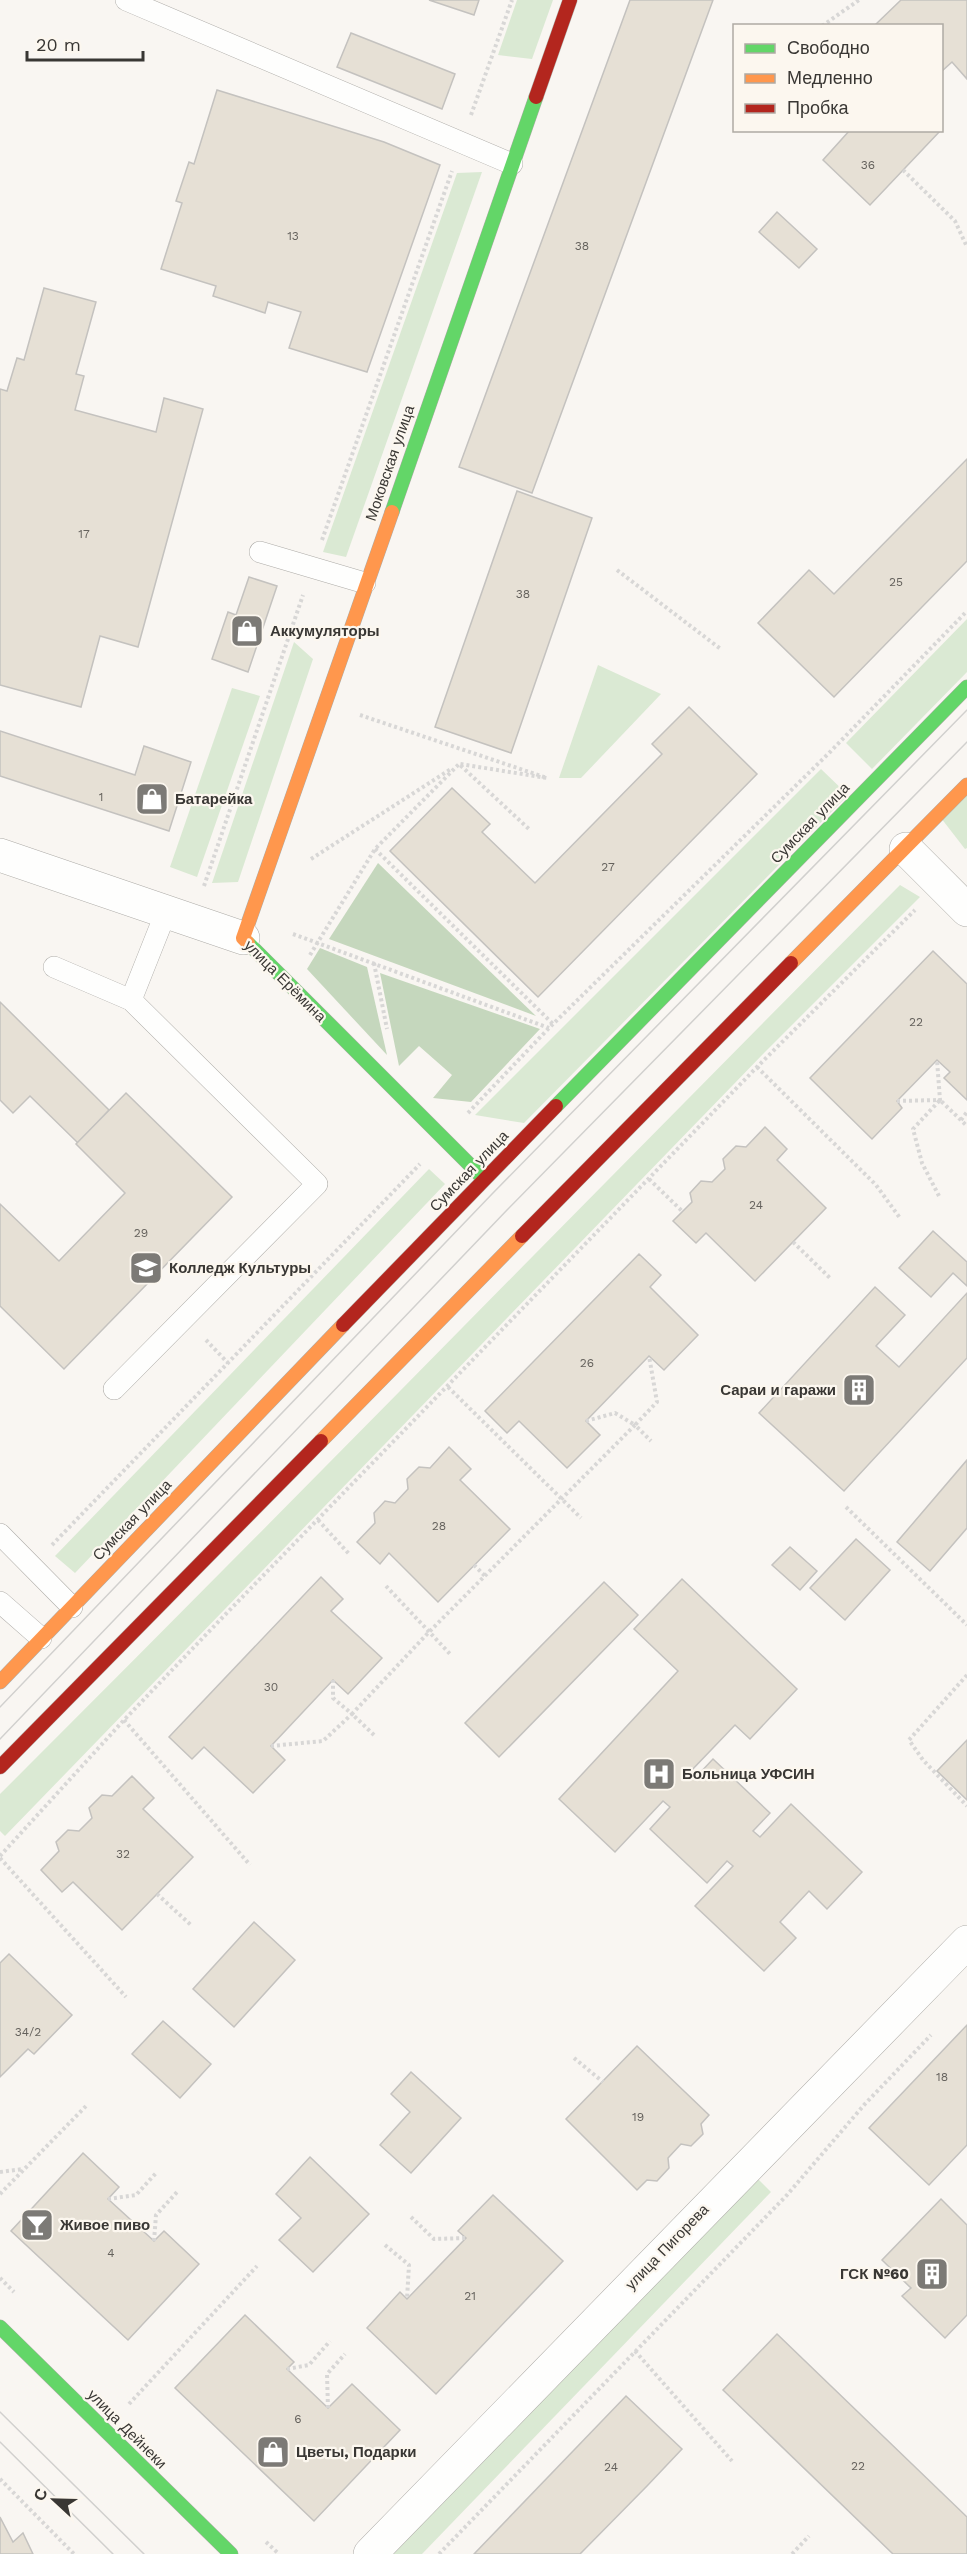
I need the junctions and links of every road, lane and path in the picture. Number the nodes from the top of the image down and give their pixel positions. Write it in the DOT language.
graph roads {
  1 [pos="126,0"];
  2 [pos="512,0"];
  3 [pos="570,0"];
  4 [pos="859,0"];
  5 [pos="825,24"];
  6 [pos="467,126"];
  7 [pos="455,160"];
  8 [pos="512,164"];
  9 [pos="903,170"];
  10 [pos="967,247"];
  11 [pos="321,543"];
  12 [pos="260,552"];
  13 [pos="617,570"];
  14 [pos="365,583"];
  15 [pos="306,587"];
  16 [pos="967,610"];
  17 [pos="722,650"];
  18 [pos="967,687"];
  19 [pos="364,704"];
  20 [pos="360,715"];
  21 [pos="356,726"];
  22 [pos="459,764"];
  23 [pos="967,785"];
  24 [pos="530,830"];
  25 [pos="375,849"];
  26 [pos="906,849"];
  27 [pos="309,852"];
  28 [pos="0,855"];
  29 [pos="941,885"];
  30 [pos="213,893"];
  31 [pos="967,910"];
  32 [pos="166,912"];
  33 [pos="291,933"];
  34 [pos="243,938"];
  35 [pos="318,942"];
  36 [pos="306,961"];
  37 [pos="374,963"];
  38 [pos="54,967"];
  39 [pos="131,1000"];
  40 [pos="553,1024"];
  41 [pos="549,1028"];
  42 [pos="388,1033"];
  43 [pos="937,1060"];
  44 [pos="757,1068"];
  45 [pos="940,1100"];
  46 [pos="897,1101"];
  47 [pos="461,1106"];
  48 [pos="473,1108"];
  49 [pos="967,1112"];
  50 [pos="961,1120"];
  51 [pos="967,1126"];
  52 [pos="443,1140"];
  53 [pos="483,1179"];
  54 [pos="649,1179"];
  55 [pos="939,1196"];
  56 [pos="683,1212"];
  57 [pos="900,1218"];
  58 [pos="793,1242"];
  59 [pos="830,1278"];
  60 [pos="649,1356"];
  61 [pos="448,1387"];
  62 [pos="114,1389"];
  63 [pos="586,1421"];
  64 [pos="635,1425"];
  65 [pos="651,1441"];
  66 [pos="562,1498"];
  67 [pos="846,1507"];
  68 [pos="581,1518"];
  69 [pos="318,1520"];
  70 [pos="0,1534"];
  71 [pos="350,1555"];
  72 [pos="474,1565"];
  73 [pos="32,1566"];
  74 [pos="485,1576"];
  75 [pos="386,1587"];
  76 [pos="0,1602"];
  77 [pos="72,1606"];
  78 [pos="967,1625"];
  79 [pos="428,1633"];
  80 [pos="41,1638"];
  81 [pos="451,1655"];
  82 [pos="967,1675"];
  83 [pos="333,1680"];
  84 [pos="0,1682"];
  85 [pos="352,1714"];
  86 [pos="124,1720"];
  87 [pos="374,1735"];
  88 [pos="271,1746"];
  89 [pos="0,1767"];
  90 [pos="967,1806"];
  91 [pos="0,1857"];
  92 [pos="250,1865"];
  93 [pos="157,1894"];
  94 [pos="192,1926"];
  95 [pos="967,1942"];
  96 [pos="126,1996"];
  97 [pos="935,2031"];
  98 [pos="574,2058"];
  99 [pos="603,2082"];
  100 [pos="87,2105"];
  101 [pos="24,2169"];
  102 [pos="0,2172"];
  103 [pos="158,2172"];
  104 [pos="178,2192"];
  105 [pos="0,2194"];
  106 [pos="108,2199"];
  107 [pos="411,2217"];
  108 [pos="466,2238"];
  109 [pos="154,2241"];
  110 [pos="385,2245"];
  111 [pos="257,2266"];
  112 [pos="407,2299"];
  113 [pos="0,2327"];
  114 [pos="330,2341"];
  115 [pos="635,2351"];
  116 [pos="345,2354"];
  117 [pos="287,2369"];
  118 [pos="127,2406"];
  119 [pos="328,2408"];
  120 [pos="732,2461"];
  121 [pos="0,2480"];
  122 [pos="809,2536"];
  123 [pos="74,2554"];
  124 [pos="231,2554"];
  125 [pos="370,2554"];
  126 [pos="439,2554"];
  127 [pos="792,2554"];
  1 -- 8 [label="lane"];
  2 -- 6 [label="path"];
  3 -- 8 [label="main road, Моковская улица"];
  4 -- 5 [label="path"];
  7 -- 11 [label="path"];
  8 -- 14 [label="main road, Моковская улица"];
  9 -- 10 [label="path"];
  12 -- 14 [label="lane"];
  13 -- 17 [label="path"];
  14 -- 34 [label="main road, Моковская улица"];
  15 -- 30 [label="path"];
  16 -- 40 [label="path"];
  18 -- 53 [label="main road, Сумская улица"];
  19 -- 20 [label="path"];
  20 -- 21 [label="path"];
  20 -- 22 [label="path"];
  22 -- 24 [label="path"];
  22 -- 25 [label="path"];
  22 -- 27 [label="path"];
  23 -- 26 [label="main road"];
  25 -- 35 [label="path"];
  25 -- 40 [label="path"];
  26 -- 29 [label="street"];
  26 -- 89 [label="main road"];
  28 -- 32 [label="street, улица Ерёмина"];
  29 -- 31 [label="street"];
  29 -- 44 [label="path"];
  32 -- 34 [label="street, улица Ерёмина"];
  32 -- 39 [label="lane"];
  33 -- 35 [label="path"];
  34 -- 52 [label="main road, улица Ерёмина"];
  35 -- 36 [label="path"];
  35 -- 37 [label="path"];
  37 -- 41 [label="path"];
  37 -- 42 [label="path"];
  38 -- 39 [label="lane"];
  39 -- 62 [label="lane"];
  40 -- 41 [label="path"];
  41 -- 48 [label="path"];
  43 -- 45 [label="path"];
  44 -- 54 [label="path"];
  44 -- 57 [label="path"];
  45 -- 46 [label="path"];
  45 -- 50 [label="path"];
  45 -- 55 [label="path"];
  47 -- 48 [label="path"];
  48 -- 52 [label="path"];
  49 -- 50 [label="path"];
  50 -- 51 [label="path"];
  52 -- 53 [label="main road, улица Ерёмина"];
  52 -- 73 [label="path"];
  53 -- 77 [label="main road, Сумская улица"];
  54 -- 56 [label="path"];
  54 -- 61 [label="path"];
  58 -- 59 [label="path"];
  60 -- 64 [label="path"];
  61 -- 66 [label="path"];
  61 -- 69 [label="path"];
  63 -- 64 [label="path"];
  64 -- 65 [label="path"];
  64 -- 66 [label="path"];
  66 -- 68 [label="path"];
  66 -- 74 [label="path"];
  67 -- 78 [label="path"];
  69 -- 71 [label="path"];
  69 -- 86 [label="path"];
  70 -- 73 [label="lane"];
  72 -- 74 [label="path"];
  73 -- 77 [label="lane"];
  74 -- 79 [label="path"];
  75 -- 79 [label="path"];
  76 -- 80 [label="lane"];
  77 -- 80 [label="main road, Сумская улица"];
  79 -- 81 [label="path"];
  79 -- 85 [label="path"];
  80 -- 84 [label="main road, Сумская улица"];
  82 -- 90 [label="path"];
  83 -- 85 [label="path"];
  85 -- 87 [label="path"];
  85 -- 88 [label="path"];
  86 -- 91 [label="path"];
  86 -- 92 [label="path"];
  91 -- 96 [label="path"];
  93 -- 94 [label="path"];
  95 -- 125 [label="street, улица Пигорева"];
  97 -- 115 [label="path"];
  98 -- 99 [label="path"];
  100 -- 101 [label="path"];
  101 -- 102 [label="path"];
  101 -- 105 [label="path"];
  103 -- 106 [label="path"];
  104 -- 109 [label="path"];
  107 -- 108 [label="path"];
  110 -- 112 [label="path"];
  111 -- 118 [label="path"];
  113 -- 124 [label="main road, улица Дейнеки"];
  114 -- 117 [label="path"];
  115 -- 120 [label="path"];
  115 -- 126 [label="path"];
  116 -- 119 [label="path"];
  121 -- 123 [label="path"];
  122 -- 127 [label="path"];
}
